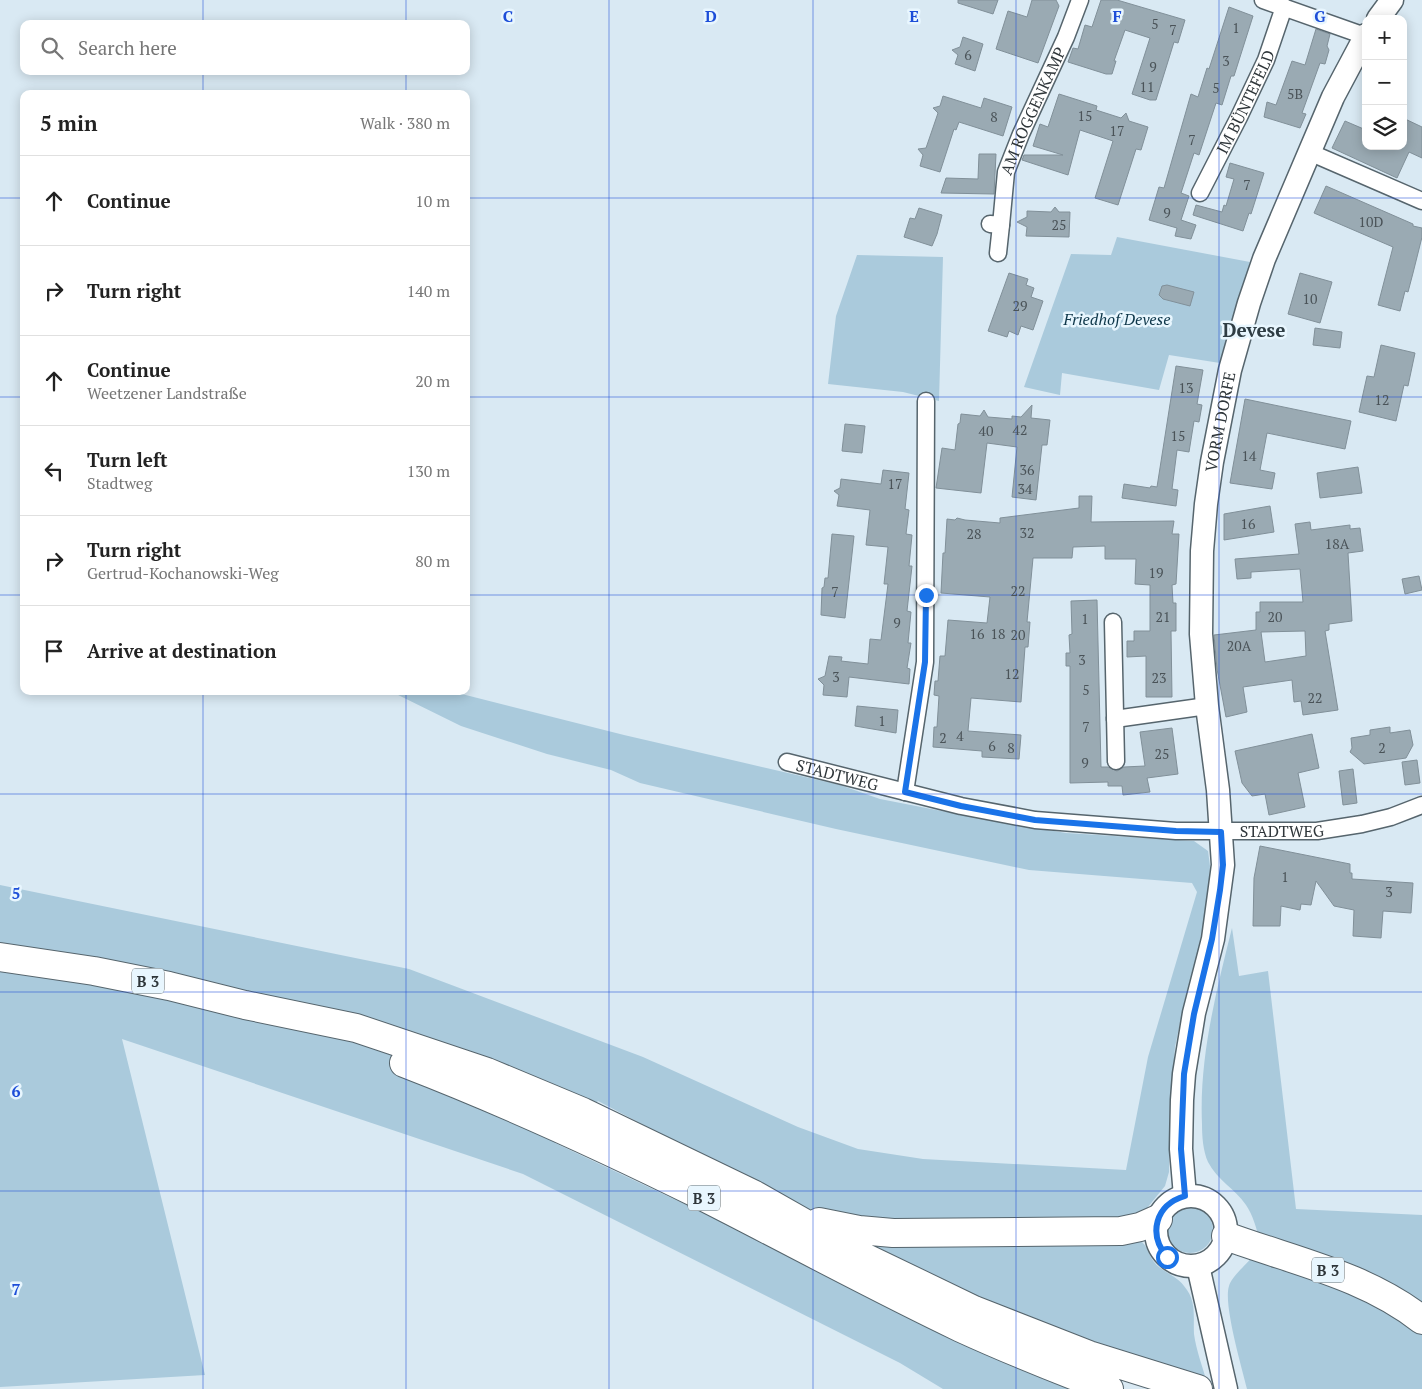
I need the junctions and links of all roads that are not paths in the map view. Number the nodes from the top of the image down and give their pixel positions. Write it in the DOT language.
graph roads {
  1 [pos="1080,0"];
  2 [pos="1263,0"];
  3 [pos="1392,0"];
  4 [pos="1284,7"];
  5 [pos="1381,15"];
  6 [pos="1362,35"];
  7 [pos="1362,43"];
  8 [pos="1309,152"];
  9 [pos="1200,193"];
  10 [pos="1422,201"];
  11 [pos="998,253"];
  12 [pos="926,401"];
  13 [pos="1113,622"];
  14 [pos="1207,706"];
  15 [pos="1115,719"];
  16 [pos="1116,761"];
  17 [pos="788,762"];
  18 [pos="905,792"];
  19 [pos="1422,805"];
  20 [pos="1221,832"];
  21 [pos="0,957"];
  22 [pos="295,1016"];
  23 [pos="752,1194"];
  24 [pos="1185,1196"];
  25 [pos="1158,1219"];
  26 [pos="1226,1236"];
  27 [pos="1198,1266"];
  28 [pos="1422,1320"];
  29 [pos="1224,1379"];
  30 [pos="1109,1389"];
  31 [pos="1198,1389"];
  1 -- 11 [label="street, AM ROGGENKAMP"];
  2 -- 4 [label="street"];
  3 -- 5 [label="main road"];
  4 -- 6 [label="street"];
  4 -- 9 [label="street, IM BÜNTEFELD"];
  7 -- 8 [label="main road, VORM DORFE"];
  8 -- 10 [label="street"];
  8 -- 14 [label="main road, VORM DORFE"];
  12 -- 18 [label="street"];
  13 -- 15 [label="street"];
  14 -- 15 [label="street"];
  14 -- 20 [label="main road, VORM DORFE"];
  15 -- 16 [label="street"];
  17 -- 18 [label="street, STADTWEG"];
  18 -- 20 [label="street, STADTWEG"];
  19 -- 20 [label="street, STADTWEG"];
  20 -- 24 [label="main road, VORM DORFE"];
  21 -- 22 [label="highway, B 3"];
  22 -- 23 [label="highway, B 3"];
  22 -- 30 [label="highway, B 3"];
  23 -- 25 [label="highway, B 3"];
  23 -- 31 [label="highway, B 3"];
  24 -- 25 [label="main road"];
  24 -- 26 [label="main road"];
  25 -- 27 [label="main road"];
  26 -- 27 [label="main road"];
  26 -- 28 [label="highway, B 3"];
  27 -- 29 [label="main road"];
}
